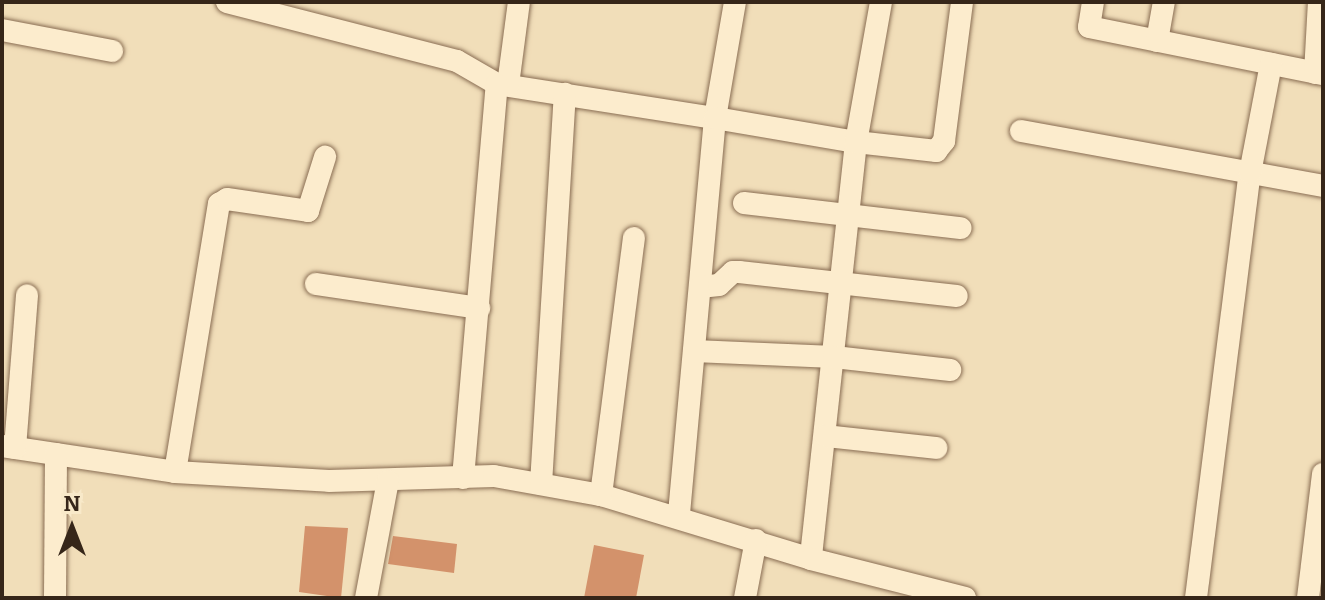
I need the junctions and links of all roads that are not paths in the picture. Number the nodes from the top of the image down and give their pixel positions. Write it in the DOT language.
graph roads {
  1 [pos="227,2"];
  2 [pos="519,2"];
  3 [pos="735,2"];
  4 [pos="881,2"];
  5 [pos="962,2"];
  6 [pos="1093,2"];
  7 [pos="1164,2"];
  8 [pos="1319,2"];
  9 [pos="2,30"];
  10 [pos="1157,41"];
  11 [pos="112,51"];
  12 [pos="1271,64"];
  13 [pos="1319,73"];
  14 [pos="502,85"];
  15 [pos="565,94"];
  16 [pos="715,118"];
  17 [pos="1021,131"];
  18 [pos="856,142"];
  19 [pos="325,157"];
  20 [pos="1250,173"];
  21 [pos="1323,186"];
  22 [pos="744,203"];
  23 [pos="849,213"];
  24 [pos="961,228"];
  25 [pos="634,238"];
  26 [pos="316,284"];
  27 [pos="842,284"];
  28 [pos="700,287"];
  29 [pos="27,295"];
  30 [pos="957,296"];
  31 [pos="479,308"];
  32 [pos="694,351"];
  33 [pos="834,357"];
  34 [pos="950,370"];
  35 [pos="826,436"];
  36 [pos="8,447"];
  37 [pos="936,448"];
  38 [pos="56,454"];
  39 [pos="175,472"];
  40 [pos="1323,474"];
  41 [pos="463,478"];
  42 [pos="388,481"];
  43 [pos="541,484"];
  44 [pos="601,495"];
  45 [pos="1322,498"];
  46 [pos="679,517"];
  47 [pos="756,540"];
  48 [pos="811,559"];
  49 [pos="914,592"];
  50 [pos="55,598"];
  51 [pos="366,598"];
  52 [pos="745,598"];
  53 [pos="965,598"];
  54 [pos="1196,598"];
  55 [pos="1308,598"];
  1 -- 14 [label="street"];
  2 -- 14 [label="street"];
  3 -- 16 [label="street"];
  4 -- 18 [label="street"];
  5 -- 18 [label="street"];
  6 -- 10 [label="street"];
  7 -- 10 [label="street"];
  8 -- 13 [label="street"];
  9 -- 11 [label="street"];
  10 -- 12 [label="street"];
  12 -- 13 [label="street"];
  12 -- 20 [label="street"];
  14 -- 15 [label="street"];
  14 -- 31 [label="street"];
  15 -- 16 [label="street"];
  15 -- 43 [label="street"];
  16 -- 18 [label="street"];
  16 -- 28 [label="street"];
  17 -- 20 [label="street"];
  18 -- 23 [label="street"];
  19 -- 39 [label="street"];
  20 -- 21 [label="street"];
  20 -- 54 [label="street"];
  22 -- 23 [label="street"];
  23 -- 24 [label="street"];
  23 -- 27 [label="street"];
  25 -- 44 [label="street"];
  26 -- 31 [label="street"];
  27 -- 28 [label="street"];
  27 -- 30 [label="street"];
  27 -- 33 [label="street"];
  28 -- 32 [label="street"];
  29 -- 36 [label="street"];
  31 -- 41 [label="street"];
  32 -- 33 [label="street"];
  32 -- 46 [label="street"];
  33 -- 34 [label="street"];
  33 -- 35 [label="street"];
  35 -- 37 [label="street"];
  35 -- 48 [label="street"];
  36 -- 38 [label="street"];
  38 -- 39 [label="street"];
  38 -- 50 [label="street"];
  39 -- 42 [label="street"];
  40 -- 45 [label="street"];
  41 -- 42 [label="street"];
  41 -- 43 [label="street"];
  42 -- 51 [label="street"];
  43 -- 44 [label="street"];
  44 -- 46 [label="street"];
  45 -- 55 [label="street"];
  46 -- 47 [label="street"];
  47 -- 48 [label="street"];
  47 -- 52 [label="street"];
  48 -- 49 [label="street"];
  49 -- 53 [label="street"];
}
